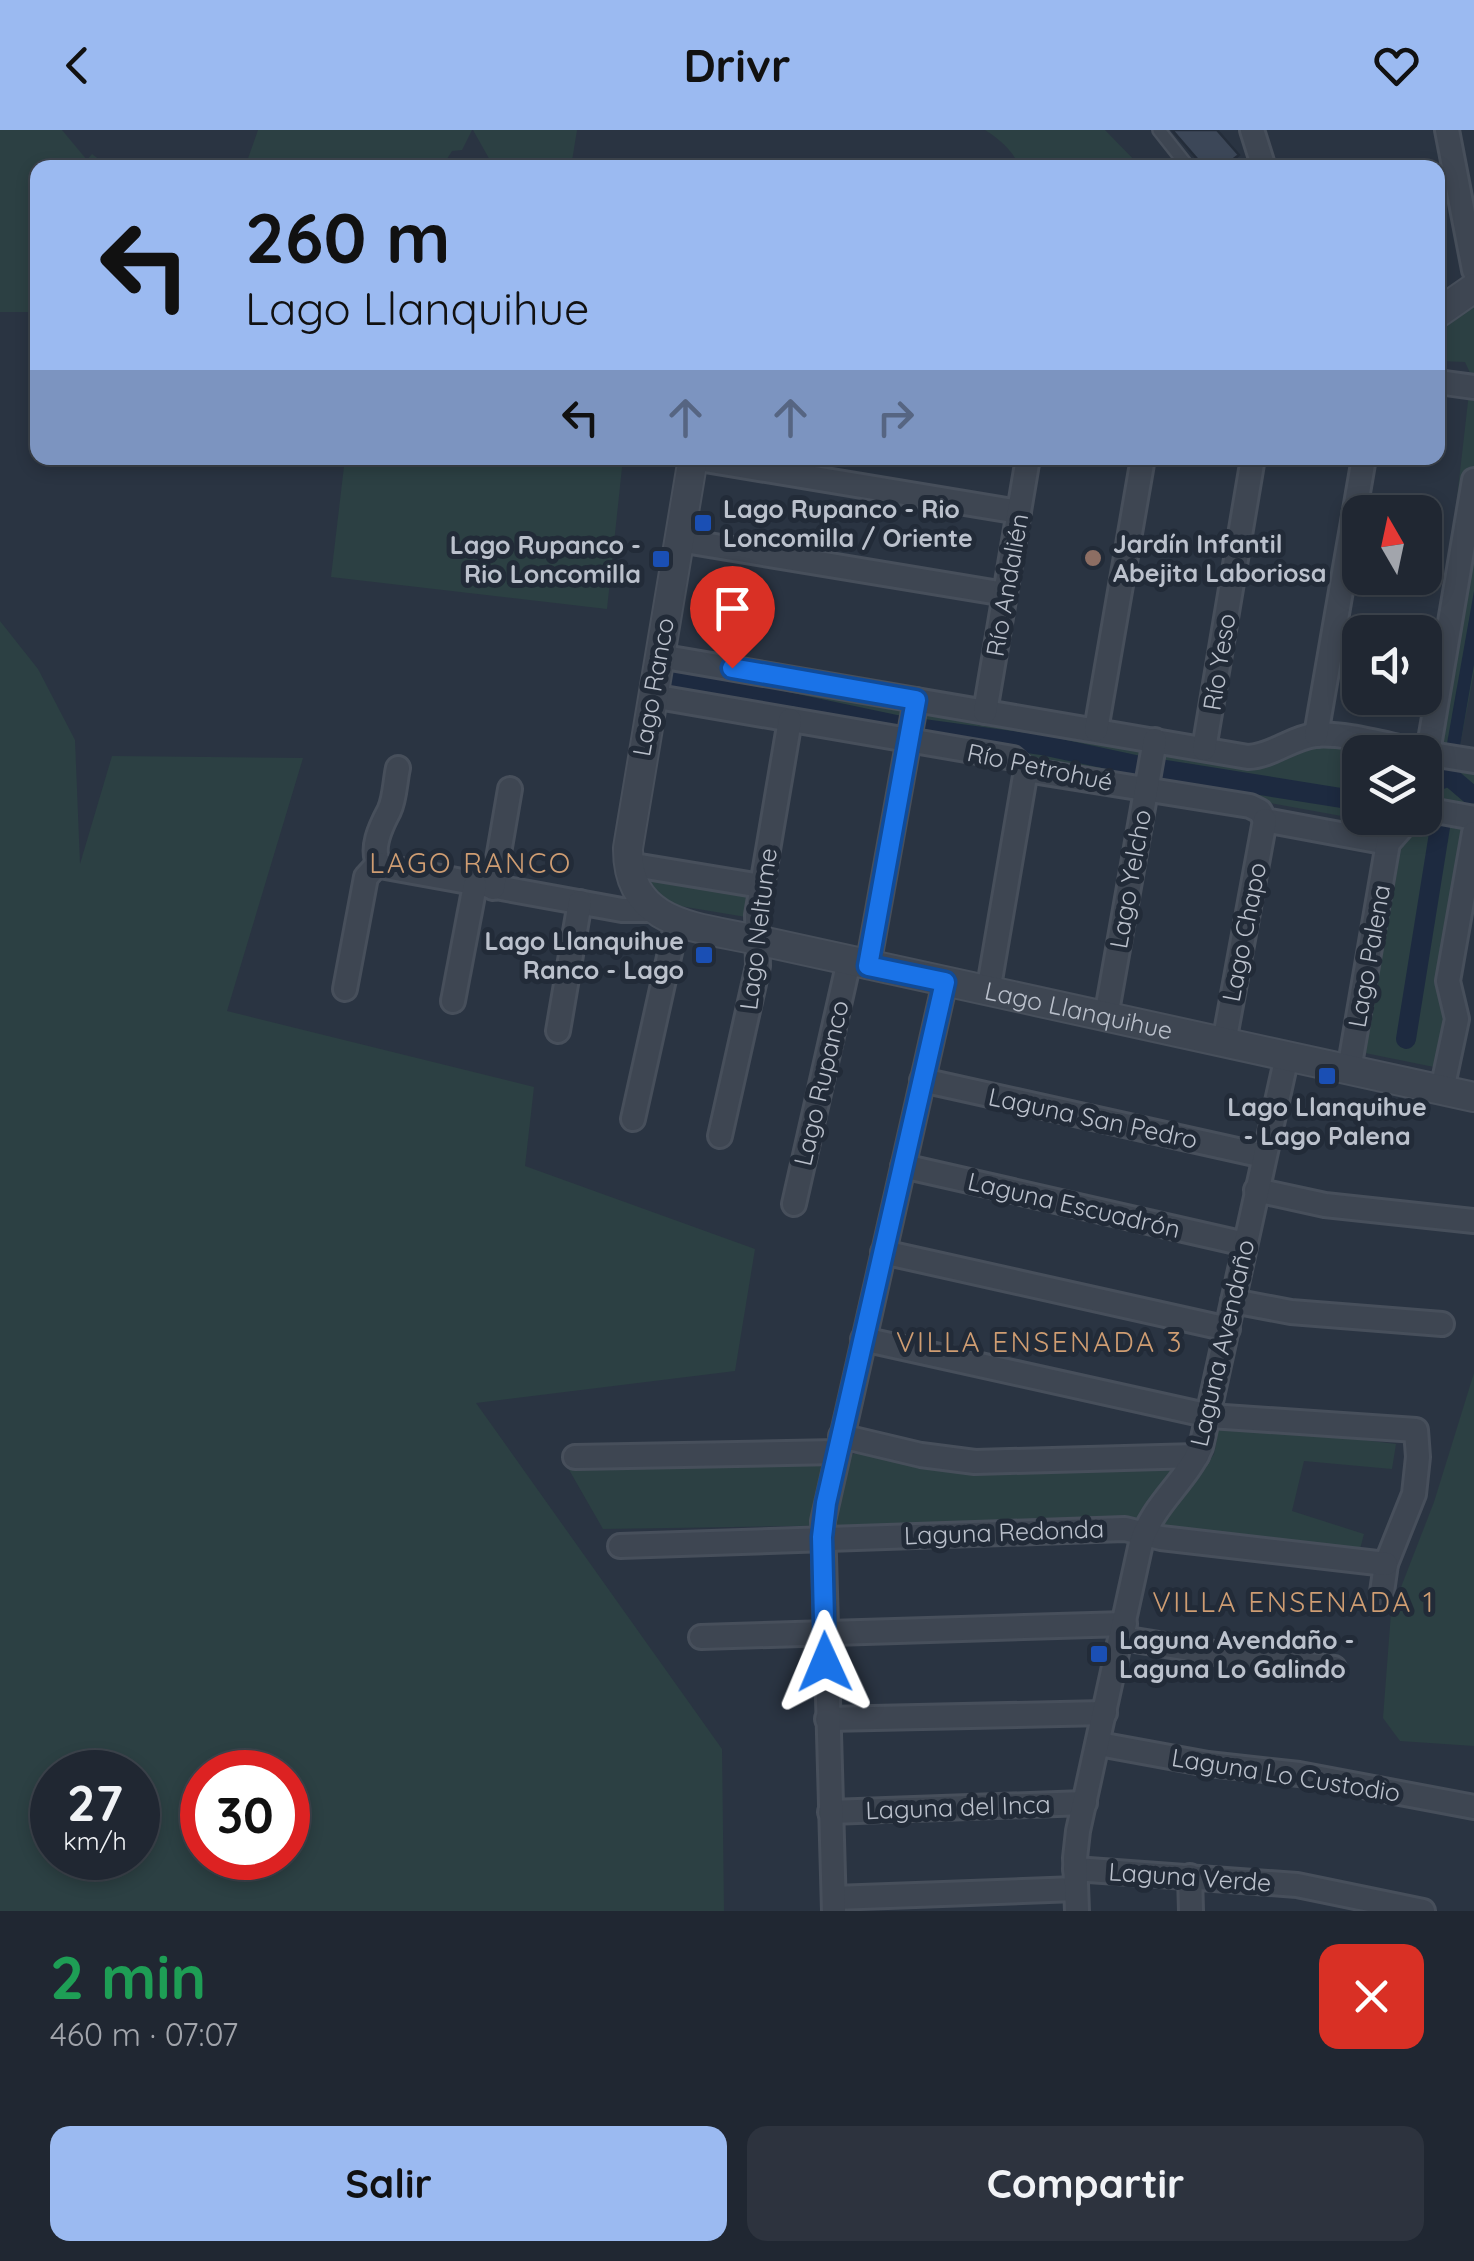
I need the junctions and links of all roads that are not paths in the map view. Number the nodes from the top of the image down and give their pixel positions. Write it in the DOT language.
graph roads {
  1 [pos="1159,130"];
  2 [pos="1252,130"];
  3 [pos="1447,130"];
  4 [pos="1183,160"];
  5 [pos="1261,160"];
  6 [pos="1446,176"];
  7 [pos="1474,270"];
  8 [pos="1474,288"];
  9 [pos="1445,308"];
  10 [pos="1445,383"];
  11 [pos="1474,388"];
  12 [pos="692,465"];
  13 [pos="735,465"];
  14 [pos="1027,465"];
  15 [pos="1142,465"];
  16 [pos="1252,465"];
  17 [pos="1363,465"];
  18 [pos="1474,480"];
  19 [pos="1019,512"];
  20 [pos="678,540"];
  21 [pos="1005,594"];
  22 [pos="658,656"];
  23 [pos="652,696"];
  24 [pos="916,700"];
  25 [pos="985,712"];
  26 [pos="790,720"];
  27 [pos="1096,730"];
  28 [pos="1316,735"];
  29 [pos="1430,735"];
  30 [pos="909,740"];
  31 [pos="1155,740"];
  32 [pos="1342,740"];
  33 [pos="1204,748"];
  34 [pos="1442,759"];
  35 [pos="1474,762"];
  36 [pos="398,768"];
  37 [pos="1026,770"];
  38 [pos="510,789"];
  39 [pos="1146,789"];
  40 [pos="1442,812"];
  41 [pos="1474,818"];
  42 [pos="1265,820"];
  43 [pos="1474,833"];
  44 [pos="1395,835"];
  45 [pos="1388,843"];
  46 [pos="378,864"];
  47 [pos="628,864"];
  48 [pos="484,886"];
  49 [pos="762,886"];
  50 [pos="580,902"];
  51 [pos="666,916"];
  52 [pos="757,940"];
  53 [pos="858,963"];
  54 [pos="945,982"];
  55 [pos="345,990"];
  56 [pos="988,992"];
  57 [pos="453,1000"];
  58 [pos="1106,1017"];
  59 [pos="558,1031"];
  60 [pos="1224,1042"];
  61 [pos="1287,1056"];
  62 [pos="1349,1070"];
  63 [pos="922,1080"];
  64 [pos="1442,1090"];
  65 [pos="1474,1097"];
  66 [pos="633,1119"];
  67 [pos="720,1136"];
  68 [pos="1264,1156"];
  69 [pos="903,1166"];
  70 [pos="1256,1190"];
  71 [pos="794,1204"];
  72 [pos="1474,1221"];
  73 [pos="1245,1244"];
  74 [pos="883,1252"];
  75 [pos="1234,1301"];
  76 [pos="1442,1324"];
  77 [pos="1228,1329"];
  78 [pos="863,1338"];
  79 [pos="1210,1416"];
  80 [pos="839,1444"];
  81 [pos="1197,1456"];
  82 [pos="575,1457"];
  83 [pos="1144,1532"];
  84 [pos="822,1537"];
  85 [pos="620,1546"];
  86 [pos="1386,1564"];
  87 [pos="1381,1599"];
  88 [pos="1123,1631"];
  89 [pos="824,1633"];
  90 [pos="700,1637"];
  91 [pos="1334,1668"];
  92 [pos="1105,1713"];
  93 [pos="826,1719"];
  94 [pos="1098,1744"];
  95 [pos="1085,1803"];
  96 [pos="1474,1806"];
  97 [pos="830,1812"];
  98 [pos="1190,1876"];
  99 [pos="1297,1885"];
  100 [pos="1076,1890"];
  101 [pos="834,1904"];
  102 [pos="1191,1911"];
  103 [pos="1298,1911"];
  104 [pos="1422,1911"];
  1 -- 4 [label="lane"];
  2 -- 5 [label="street"];
  3 -- 6 [label="street"];
  6 -- 7 [label="street"];
  8 -- 9 [label="street"];
  10 -- 11 [label="street"];
  12 -- 20 [label="street, Lago Ranco"];
  13 -- 19 [label="street"];
  14 -- 19 [label="street, Río Andalién"];
  15 -- 27 [label="street"];
  16 -- 33 [label="street, Río Yeso"];
  17 -- 28 [label="street"];
  18 -- 29 [label="street"];
  19 -- 21 [label="street, Río Andalién"];
  20 -- 21 [label="street"];
  20 -- 22 [label="street, Lago Ranco"];
  21 -- 25 [label="street, Río Andalién"];
  22 -- 23 [label="street, Lago Ranco"];
  22 -- 24 [label="street, Río Petrohué"];
  23 -- 26 [label="street, Río Petrohué"];
  23 -- 47 [label="street, Lago Ranco"];
  24 -- 25 [label="street, Río Petrohué"];
  24 -- 30 [label="street, Lago Rupanco"];
  25 -- 27 [label="street, Río Petrohué"];
  26 -- 30 [label="street, Río Petrohué"];
  26 -- 49 [label="street, Lago Neltume"];
  27 -- 31 [label="street, Río Petrohué"];
  28 -- 32 [label="street, Río Petrohué"];
  28 -- 33 [label="street, Río Petrohué"];
  30 -- 37 [label="street, Río Petrohué"];
  30 -- 53 [label="street, Lago Rupanco"];
  31 -- 33 [label="street, Río Petrohué"];
  31 -- 39 [label="street, Lago Yelcho"];
  34 -- 35 [label="street, Río Petrohué"];
  36 -- 46 [label="street"];
  37 -- 39 [label="street, Río Petrohué"];
  37 -- 56 [label="street"];
  38 -- 48 [label="street"];
  39 -- 42 [label="street, Río Petrohué"];
  39 -- 58 [label="street, Lago Yelcho"];
  40 -- 41 [label="street"];
  42 -- 45 [label="street, Río Petrohué"];
  42 -- 60 [label="street, Lago Chapo"];
  43 -- 64 [label="street"];
  44 -- 45 [label="street"];
  45 -- 62 [label="street, Lago Palena"];
  46 -- 48 [label="street, Lago Llanquihue"];
  46 -- 55 [label="street"];
  47 -- 49 [label="street"];
  47 -- 51 [label="street"];
  48 -- 50 [label="street, Lago Llanquihue"];
  48 -- 57 [label="street"];
  49 -- 52 [label="street, Lago Neltume"];
  50 -- 51 [label="street, Lago Llanquihue"];
  50 -- 59 [label="street"];
  51 -- 52 [label="street, Lago Llanquihue"];
  51 -- 66 [label="street"];
  52 -- 53 [label="street, Lago Llanquihue"];
  52 -- 67 [label="street, Lago Neltume"];
  53 -- 54 [label="street, Lago Llanquihue"];
  53 -- 71 [label="street, Lago Rupanco"];
  54 -- 56 [label="street, Lago Llanquihue"];
  54 -- 63 [label="street"];
  56 -- 58 [label="street, Lago Llanquihue"];
  58 -- 60 [label="street, Lago Llanquihue"];
  60 -- 61 [label="street, Lago Llanquihue"];
  61 -- 62 [label="street, Lago Llanquihue"];
  61 -- 68 [label="street, Laguna Avendaño"];
  62 -- 64 [label="street, Lago Llanquihue"];
  63 -- 68 [label="street, Laguna San Pedro"];
  63 -- 69 [label="street"];
  64 -- 65 [label="street, Lago Llanquihue"];
  68 -- 70 [label="street, Laguna Avendaño"];
  69 -- 73 [label="street, Laguna Escuadrón"];
  69 -- 74 [label="street"];
  70 -- 72 [label="street"];
  70 -- 73 [label="street, Laguna Avendaño"];
  73 -- 75 [label="street, Laguna Avendaño"];
  74 -- 77 [label="street"];
  74 -- 78 [label="street"];
  75 -- 76 [label="street"];
  75 -- 77 [label="street, Laguna Avendaño"];
  77 -- 79 [label="street, Laguna Avendaño"];
  78 -- 79 [label="street"];
  78 -- 80 [label="street"];
  79 -- 81 [label="street, Laguna Avendaño"];
  79 -- 86 [label="street"];
  80 -- 81 [label="street"];
  80 -- 82 [label="street"];
  80 -- 84 [label="street"];
  81 -- 83 [label="street, Laguna Avendaño"];
  83 -- 84 [label="street, Laguna Redonda"];
  83 -- 86 [label="street, Laguna Redonda"];
  83 -- 88 [label="street, Laguna Avendaño"];
  84 -- 85 [label="street, Laguna Redonda"];
  84 -- 89 [label="street"];
  86 -- 87 [label="street"];
  88 -- 89 [label="street"];
  88 -- 91 [label="street"];
  88 -- 92 [label="street, Laguna Avendaño"];
  89 -- 90 [label="street"];
  89 -- 93 [label="street"];
  92 -- 93 [label="street"];
  92 -- 94 [label="street, Laguna Avendaño"];
  93 -- 97 [label="street"];
  94 -- 95 [label="street, Laguna Avendaño"];
  94 -- 96 [label="street, Laguna Lo Custodio"];
  95 -- 97 [label="street, Laguna del Inca"];
  95 -- 100 [label="street, Laguna Avendaño"];
  97 -- 101 [label="street"];
  98 -- 99 [label="street, Laguna Verde"];
  98 -- 100 [label="street, Laguna Verde"];
  98 -- 102 [label="street"];
  99 -- 103 [label="street"];
  99 -- 104 [label="street, Laguna Verde"];
  100 -- 101 [label="street, Laguna Verde"];
}
